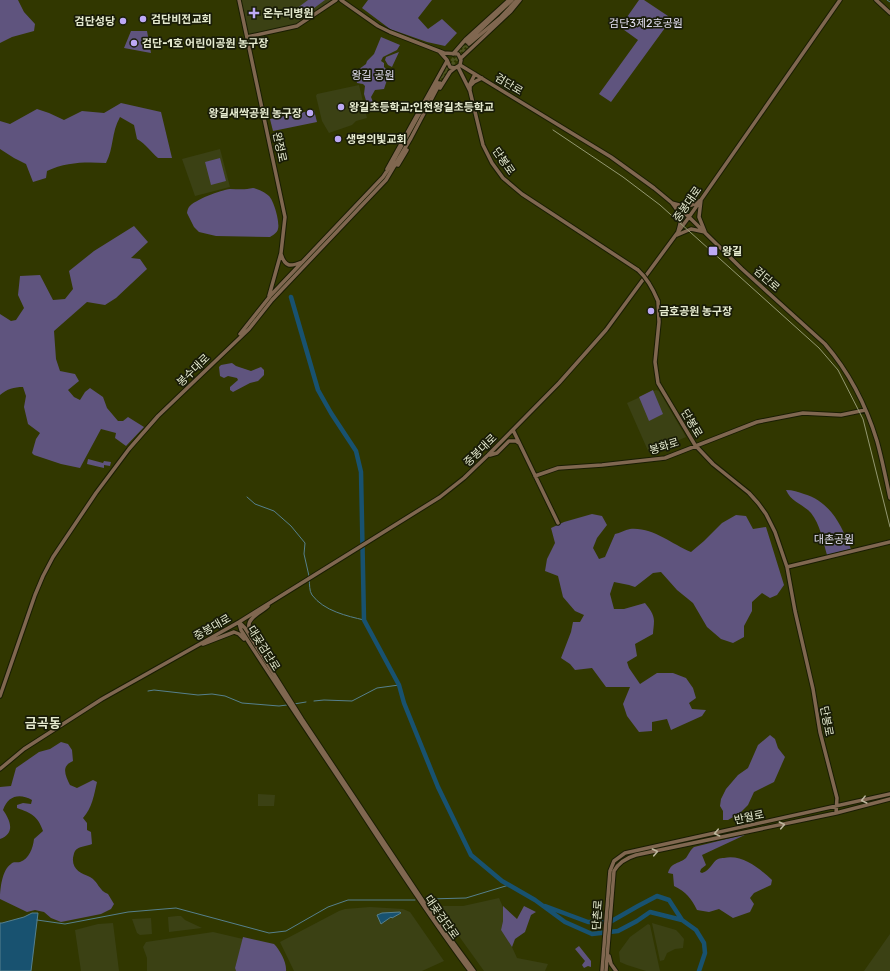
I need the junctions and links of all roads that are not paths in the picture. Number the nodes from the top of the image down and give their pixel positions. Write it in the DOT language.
graph roads {
  1 [pos="239,0"];
  2 [pos="336,0"];
  3 [pos="341,0"];
  4 [pos="509,0"];
  5 [pos="512,0"];
  6 [pos="517,0"];
  7 [pos="520,0"];
  8 [pos="840,0"];
  9 [pos="876,0"];
  10 [pos="890,13"];
  11 [pos="246,37"];
  12 [pos="469,43"];
  13 [pos="439,52"];
  14 [pos="452,54"];
  15 [pos="461,58"];
  16 [pos="447,61"];
  17 [pos="458,67"];
  18 [pos="475,74"];
  19 [pos="482,78"];
  20 [pos="439,82"];
  21 [pos="470,90"];
  22 [pos="701,200"];
  23 [pos="672,203"];
  24 [pos="690,217"];
  25 [pos="705,232"];
  26 [pos="677,235"];
  27 [pos="281,252"];
  28 [pos="304,260"];
  29 [pos="284,282"];
  30 [pos="286,286"];
  31 [pos="269,298"];
  32 [pos="260,315"];
  33 [pos="234,343"];
  34 [pos="865,410"];
  35 [pos="514,430"];
  36 [pos="520,444"];
  37 [pos="695,445"];
  38 [pos="488,455"];
  39 [pos="535,476"];
  40 [pos="890,498"];
  41 [pos="558,523"];
  42 [pos="890,542"];
  43 [pos="787,567"];
  44 [pos="272,602"];
  45 [pos="239,622"];
  46 [pos="198,646"];
  47 [pos="252,648"];
  48 [pos="258,649"];
  49 [pos="0,696"];
  50 [pos="286,697"];
  51 [pos="297,714"];
  52 [pos="0,769"];
  53 [pos="890,794"];
  54 [pos="890,799"];
  55 [pos="837,807"];
  56 [pos="836,813"];
  57 [pos="614,861"];
  58 [pos="618,864"];
  59 [pos="609,911"];
  60 [pos="607,946"];
  61 [pos="470,971"];
  62 [pos="474,971"];
  63 [pos="602,971"];
  64 [pos="606,971"];
  65 [pos="616,971"];
  1 -- 11 [label="main road, 완정로"];
  2 -- 11 [label="main road"];
  3 -- 13 [label="main road"];
  4 -- 12 [label="main road"];
  5 -- 12 [label="main road"];
  6 -- 12 [label="main road"];
  7 -- 12 [label="main road"];
  8 -- 22 [label="main road, 중봉대로"];
  9 -- 10 [label="main road"];
  11 -- 27 [label="main road, 완정로"];
  12 -- 14 [label="main road"];
  12 -- 15 [label="main road"];
  13 -- 14 [label="main road"];
  13 -- 16 [label="main road"];
  14 -- 15 [label="main road"];
  14 -- 16 [label="main road"];
  15 -- 17 [label="main road"];
  16 -- 17 [label="main road"];
  16 -- 20 [label="main road"];
  17 -- 18 [label="main road, 검단로"];
  17 -- 20 [label="main road"];
  17 -- 21 [label="main road, 단봉로"];
  18 -- 19 [label="main road, 검단로"];
  18 -- 21 [label="main road"];
  19 -- 21 [label="main road"];
  19 -- 23 [label="main road, 검단로"];
  20 -- 28 [label="main road"];
  20 -- 30 [label="main road, 봉수대로"];
  21 -- 37 [label="main road, 단봉로, bridge"];
  22 -- 23 [label="main road"];
  22 -- 24 [label="main road, 중봉대로"];
  22 -- 25 [label="main road"];
  23 -- 24 [label="main road, 검단로"];
  23 -- 26 [label="main road"];
  24 -- 25 [label="main road, 검단로"];
  24 -- 26 [label="main road, 중봉대로"];
  25 -- 26 [label="main road"];
  25 -- 34 [label="main road, 검단로"];
  26 -- 35 [label="main road, 중봉대로"];
  27 -- 28 [label="main road"];
  27 -- 31 [label="main road, 완정로"];
  28 -- 29 [label="main road"];
  29 -- 30 [label="main road"];
  29 -- 31 [label="main road"];
  30 -- 32 [label="main road, 봉수대로"];
  31 -- 32 [label="main road"];
  31 -- 33 [label="main road"];
  32 -- 33 [label="main road, 봉수대로"];
  33 -- 49 [label="main road, 봉수대로"];
  34 -- 37 [label="main road, 봉화로"];
  34 -- 40 [label="main road, 검단로"];
  35 -- 36 [label="main road"];
  35 -- 38 [label="main road, 중봉대로"];
  36 -- 38 [label="main road"];
  36 -- 39 [label="main road"];
  37 -- 39 [label="main road, 봉화로"];
  37 -- 43 [label="main road, 단봉로"];
  38 -- 44 [label="main road, 중봉대로"];
  39 -- 41 [label="main road"];
  42 -- 43 [label="main road"];
  43 -- 55 [label="main road, 단봉로"];
  44 -- 45 [label="main road, 중봉대로"];
  44 -- 48 [label="main road"];
  45 -- 46 [label="main road, 중봉대로"];
  45 -- 47 [label="main road, 대곶검단로"];
  45 -- 48 [label="main road, 대곶검단로"];
  46 -- 47 [label="main road"];
  46 -- 52 [label="main road, 중봉대로"];
  47 -- 50 [label="main road, 대곶검단로"];
  48 -- 50 [label="main road, 대곶검단로"];
  50 -- 51 [label="main road, 대곶검단로"];
  51 -- 61 [label="main road, 대곶검단로"];
  51 -- 62 [label="main road, 대곶검단로"];
  53 -- 55 [label="main road, 반월로, one-way"];
  54 -- 56 [label="main road, 반월로"];
  55 -- 56 [label="main road, 단봉로"];
  55 -- 57 [label="main road, 반월로, one-way"];
  58 -- 56 [label="main road, 반월로, one-way"];
  57 -- 59 [label="main road, 단촌로"];
  58 -- 59 [label="main road, 단촌로"];
  59 -- 60 [label="main road, 단촌로"];
  60 -- 63 [label="main road, 단촌로"];
  60 -- 64 [label="main road, 단촌로"];
  60 -- 65 [label="main road"];
}
